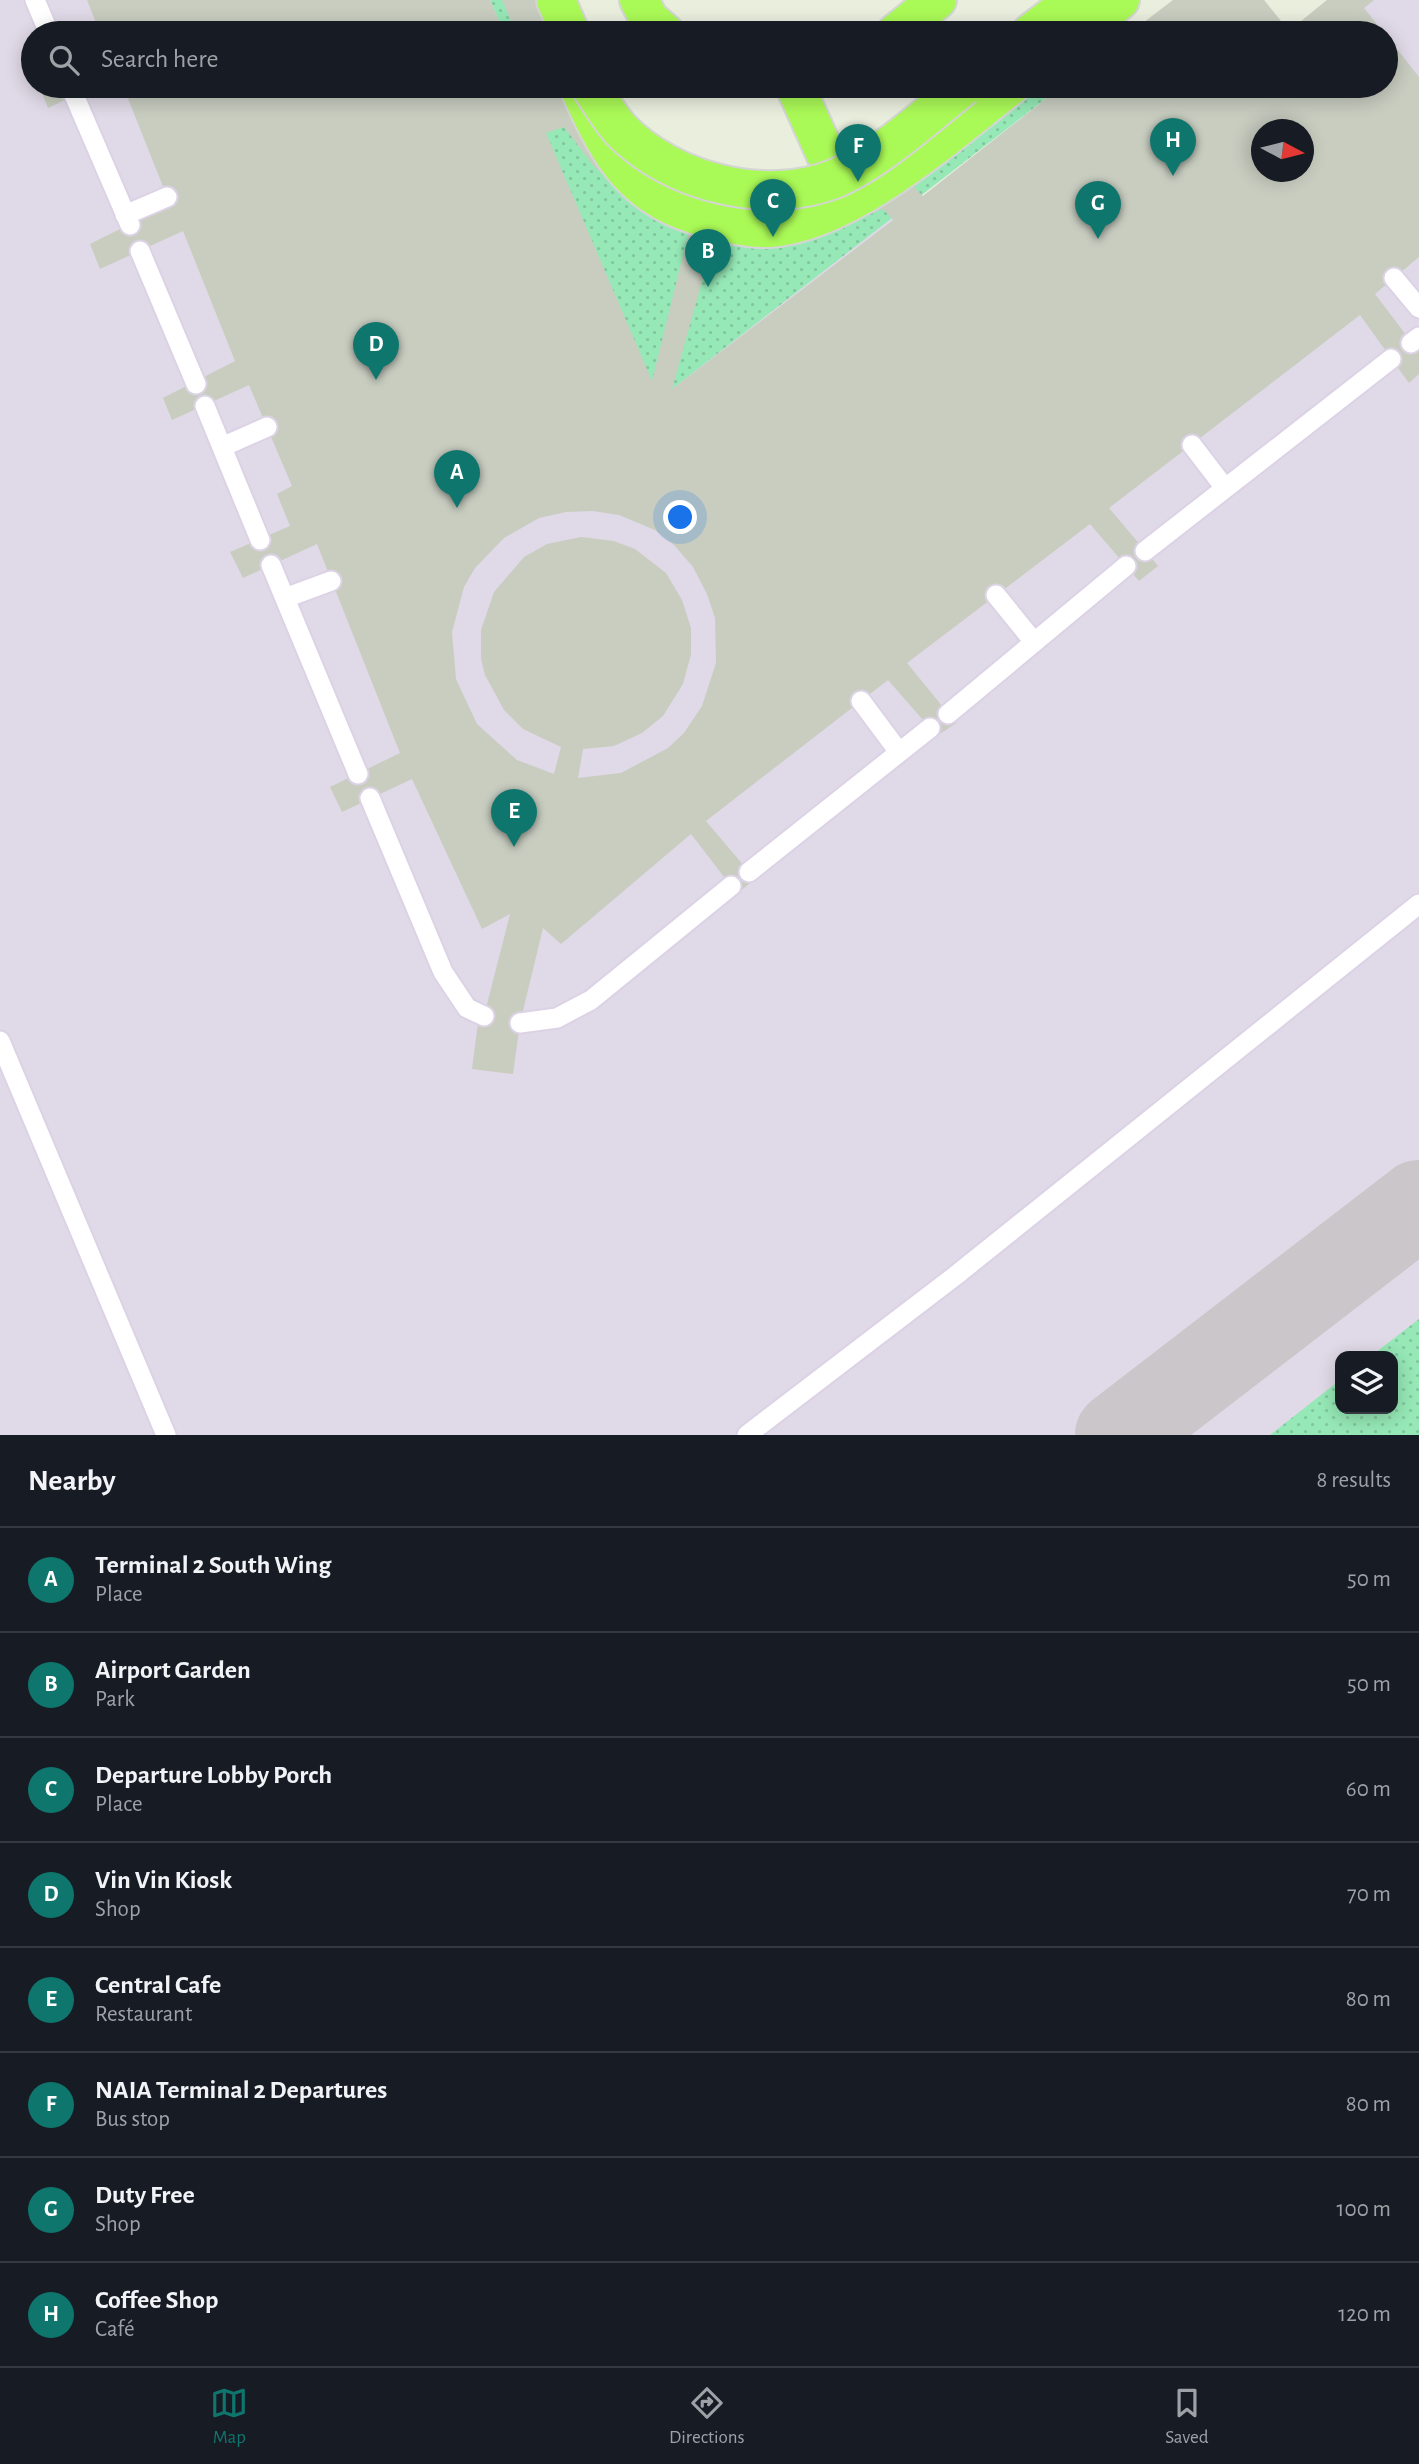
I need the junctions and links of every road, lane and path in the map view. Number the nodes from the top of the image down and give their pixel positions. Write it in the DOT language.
graph roads {
  1 [pos="35,0"];
  2 [pos="545,0"];
  3 [pos="556,0"];
  4 [pos="639,0"];
  5 [pos="937,0"];
  6 [pos="1074,0"];
  7 [pos="1120,0"];
  8 [pos="44,21"];
  9 [pos="553,21"];
  10 [pos="564,21"];
  11 [pos="651,21"];
  12 [pos="911,21"];
  13 [pos="1047,21"];
  14 [pos="1093,21"];
  15 [pos="75,98"];
  16 [pos="584,98"];
  17 [pos="599,98"];
  18 [pos="800,98"];
  19 [pos="949,98"];
  20 [pos="994,98"];
  21 [pos="167,197"];
  22 [pos="847,202"];
  23 [pos="140,251"];
  24 [pos="1394,278"];
  25 [pos="1419,308"];
  26 [pos="1391,359"];
  27 [pos="196,384"];
  28 [pos="205,406"];
  29 [pos="267,428"];
  30 [pos="1192,445"];
  31 [pos="222,447"];
  32 [pos="1225,488"];
  33 [pos="260,540"];
  34 [pos="1145,551"];
  35 [pos="271,565"];
  36 [pos="1126,566"];
  37 [pos="331,581"];
  38 [pos="996,595"];
  39 [pos="285,598"];
  40 [pos="1034,642"];
  41 [pos="861,701"];
  42 [pos="948,714"];
  43 [pos="930,728"];
  44 [pos="899,752"];
  45 [pos="358,774"];
  46 [pos="370,799"];
  47 [pos="749,872"];
  48 [pos="731,886"];
  49 [pos="1419,904"];
  50 [pos="484,1016"];
  51 [pos="520,1023"];
  52 [pos="0,1041"];
  53 [pos="166,1435"];
  54 [pos="747,1435"];
  1 -- 8 [label="lane"];
  2 -- 9 [label="main road"];
  3 -- 10 [label="main road"];
  4 -- 11 [label="main road"];
  5 -- 12 [label="main road"];
  6 -- 13 [label="main road"];
  7 -- 14 [label="main road"];
  15 -- 21 [label="lane"];
  16 -- 22 [label="main road"];
  17 -- 19 [label="main road, bridge"];
  18 -- 22 [label="main road"];
  20 -- 22 [label="main road"];
  23 -- 27 [label="lane"];
  24 -- 25 [label="lane"];
  26 -- 32 [label="lane"];
  28 -- 31 [label="lane"];
  29 -- 31 [label="lane"];
  30 -- 32 [label="lane"];
  31 -- 33 [label="lane"];
  32 -- 34 [label="lane"];
  35 -- 39 [label="lane"];
  36 -- 40 [label="lane"];
  37 -- 39 [label="lane"];
  38 -- 40 [label="lane"];
  39 -- 45 [label="lane"];
  40 -- 42 [label="lane"];
  41 -- 44 [label="lane"];
  43 -- 44 [label="lane"];
  44 -- 47 [label="lane"];
  46 -- 50 [label="lane"];
  48 -- 51 [label="lane"];
  49 -- 54 [label="lane"];
  52 -- 53 [label="lane"];
}
